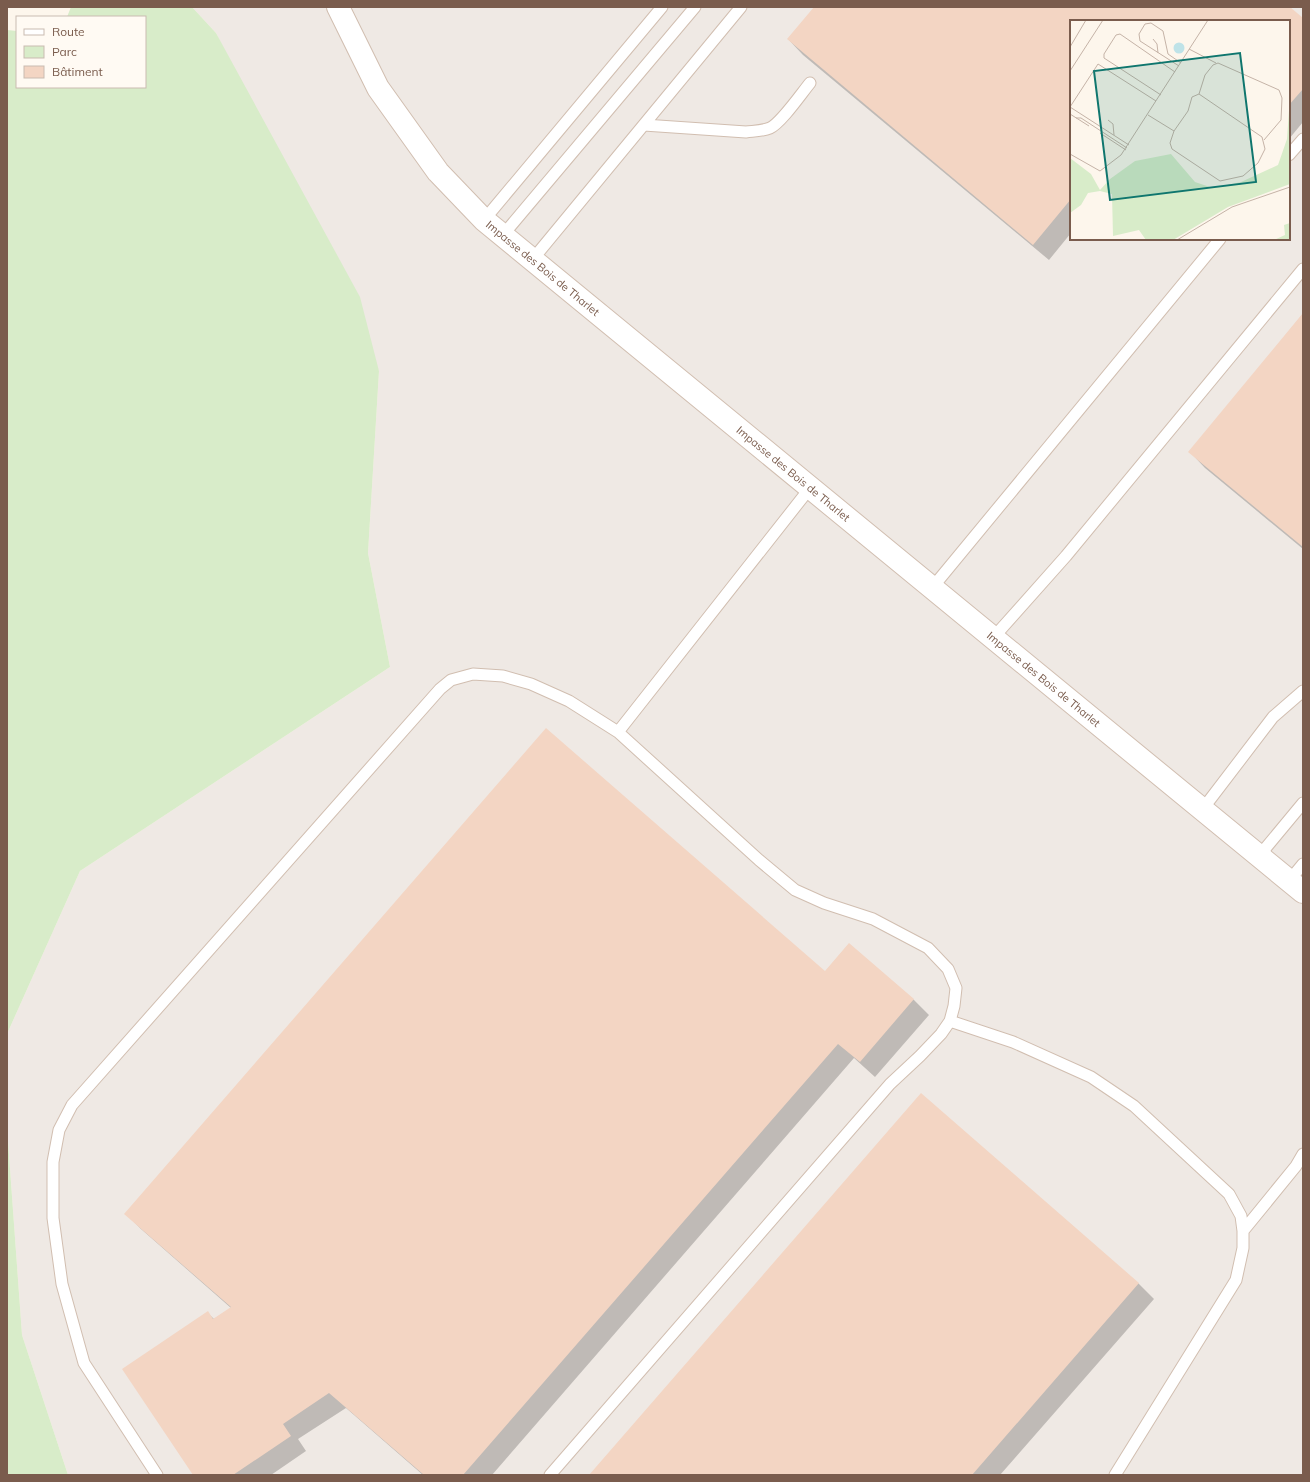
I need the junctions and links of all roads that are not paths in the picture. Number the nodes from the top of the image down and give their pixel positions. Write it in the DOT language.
graph roads {
  1 [pos="338,7"];
  2 [pos="662,7"];
  3 [pos="695,7"];
  4 [pos="741,7"];
  5 [pos="810,84"];
  6 [pos="644,125"];
  7 [pos="1303,138"];
  8 [pos="1290,155"];
  9 [pos="484,220"];
  10 [pos="503,236"];
  11 [pos="1219,240"];
  12 [pos="533,259"];
  13 [pos="1303,269"];
  14 [pos="810,488"];
  15 [pos="932,588"];
  16 [pos="993,638"];
  17 [pos="1303,691"];
  18 [pos="618,732"];
  19 [pos="1303,803"];
  20 [pos="1202,810"];
  21 [pos="1259,856"];
  22 [pos="1303,864"];
  23 [pos="1296,887"];
  24 [pos="950,1021"];
  25 [pos="1303,1154"];
  26 [pos="1243,1231"];
  27 [pos="157,1475"];
  28 [pos="550,1475"];
  29 [pos="1115,1475"];
  1 -- 9 [label="street, Impasse des Bois de Tharlet"];
  2 -- 9 [label="lane"];
  3 -- 10 [label="lane"];
  4 -- 6 [label="lane"];
  5 -- 6 [label="lane"];
  6 -- 12 [label="lane"];
  7 -- 8 [label="lane"];
  9 -- 10 [label="street, Impasse des Bois de Tharlet"];
  10 -- 12 [label="street, Impasse des Bois de Tharlet"];
  11 -- 15 [label="lane"];
  12 -- 14 [label="street, Impasse des Bois de Tharlet"];
  13 -- 16 [label="lane"];
  14 -- 15 [label="street, Impasse des Bois de Tharlet"];
  14 -- 18 [label="lane"];
  15 -- 16 [label="street, Impasse des Bois de Tharlet"];
  16 -- 20 [label="street, Impasse des Bois de Tharlet"];
  17 -- 20 [label="lane"];
  18 -- 24 [label="lane"];
  18 -- 27 [label="lane"];
  19 -- 21 [label="lane"];
  20 -- 21 [label="street, Impasse des Bois de Tharlet"];
  21 -- 23 [label="street, Impasse des Bois de Tharlet"];
  22 -- 23 [label="lane"];
  24 -- 26 [label="lane"];
  24 -- 28 [label="lane"];
  25 -- 26 [label="lane"];
  26 -- 29 [label="lane"];
}
